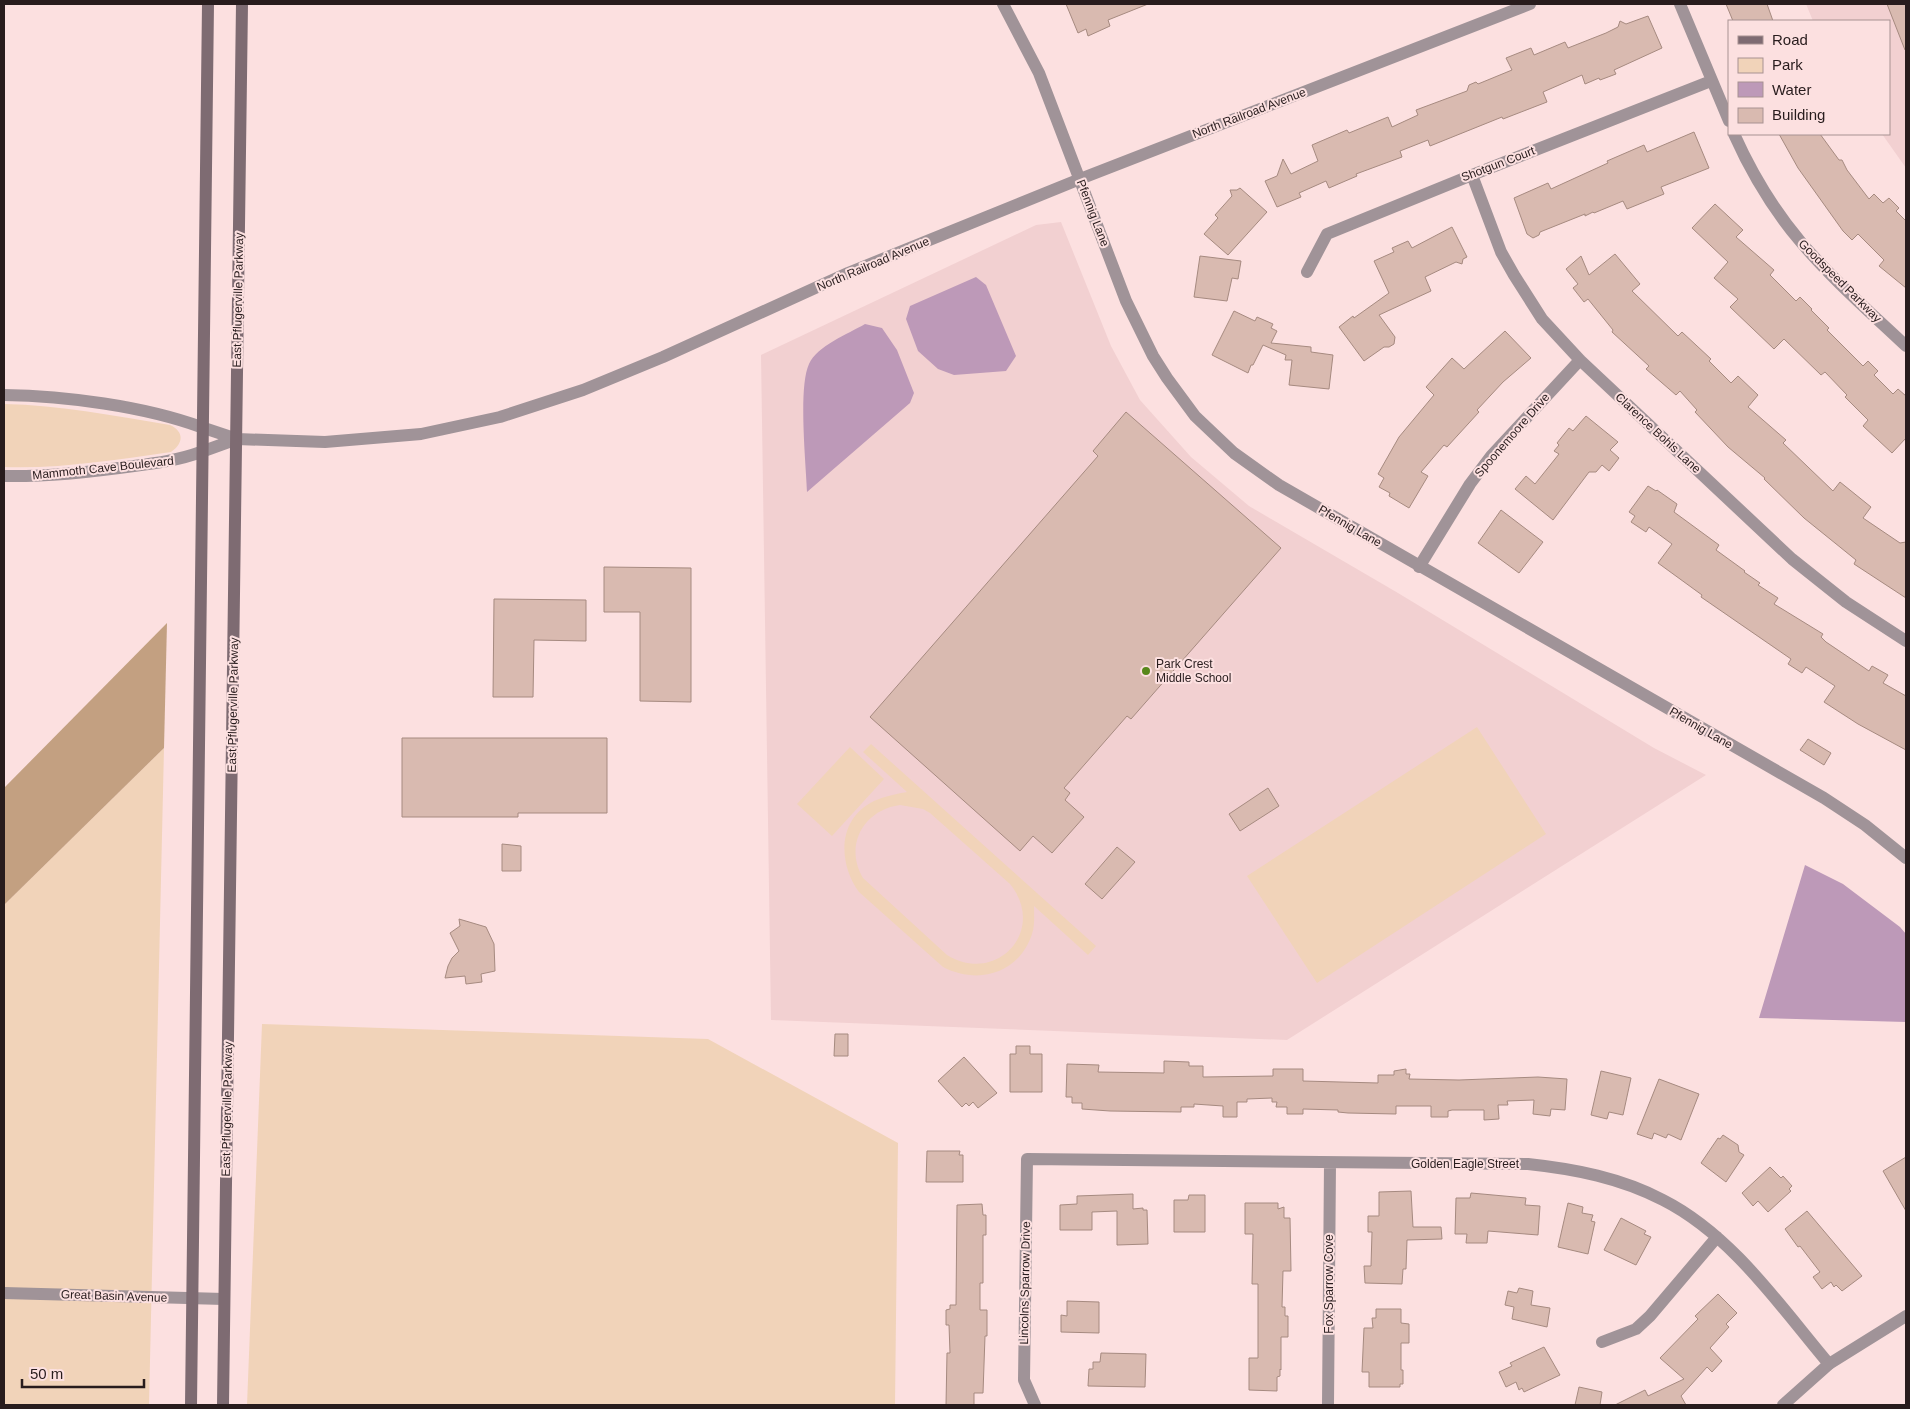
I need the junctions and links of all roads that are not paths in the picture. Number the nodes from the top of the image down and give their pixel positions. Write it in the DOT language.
graph roads {
  1 [pos="208,4"];
  2 [pos="242,4"];
  3 [pos="1003,4"];
  4 [pos="1530,4"];
  5 [pos="1680,4"];
  6 [pos="1711,81"];
  7 [pos="1728,119"];
  8 [pos="1735,135"];
  9 [pos="1472,175"];
  10 [pos="1080,179"];
  11 [pos="1306,272"];
  12 [pos="1906,346"];
  13 [pos="1580,360"];
  14 [pos="4,396"];
  15 [pos="201,428"];
  16 [pos="237,439"];
  17 [pos="201,452"];
  18 [pos="4,476"];
  19 [pos="1419,567"];
  20 [pos="1906,641"];
  21 [pos="1906,858"];
  22 [pos="1027,1159"];
  23 [pos="1330,1163"];
  24 [pos="1717,1237"];
  25 [pos="4,1293"];
  26 [pos="193,1298"];
  27 [pos="224,1299"];
  28 [pos="1906,1316"];
  29 [pos="1602,1342"];
  30 [pos="1829,1364"];
  31 [pos="191,1405"];
  32 [pos="223,1405"];
  33 [pos="1036,1405"];
  34 [pos="1328,1405"];
  35 [pos="1783,1405"];
  1 -- 15 [label="main road"];
  2 -- 16 [label="main road, East Pflugerville Parkway"];
  3 -- 10 [label="street, Pfennig Lane"];
  4 -- 10 [label="street, North Railroad Avenue"];
  5 -- 6 [label="street"];
  6 -- 7 [label="street"];
  6 -- 9 [label="street, Shotgun Court"];
  8 -- 12 [label="street, Goodspeed Parkway"];
  9 -- 11 [label="street, Shotgun Court"];
  9 -- 13 [label="street, Clarence Bohls Lane"];
  10 -- 16 [label="street, North Railroad Avenue"];
  10 -- 19 [label="street, Pfennig Lane"];
  13 -- 19 [label="street, Spoonemoore Drive"];
  13 -- 20 [label="street, Clarence Bohls Lane"];
  14 -- 15 [label="street"];
  15 -- 16 [label="street"];
  15 -- 17 [label="main road"];
  16 -- 17 [label="street, North Railroad Avenue"];
  16 -- 27 [label="main road, East Pflugerville Parkway"];
  17 -- 18 [label="street, Mammoth Cave Boulevard"];
  17 -- 26 [label="main road"];
  19 -- 21 [label="street, Pfennig Lane"];
  22 -- 23 [label="street, Golden Eagle Street"];
  22 -- 33 [label="street, Lincolns Sparrow Drive"];
  23 -- 24 [label="street, Golden Eagle Street"];
  23 -- 34 [label="street, Fox Sparrow Cove"];
  24 -- 29 [label="street"];
  24 -- 30 [label="street, Golden Eagle Street"];
  25 -- 26 [label="street, Great Basin Avenue"];
  26 -- 27 [label="street, Great Basin Avenue"];
  26 -- 31 [label="main road"];
  27 -- 32 [label="main road, East Pflugerville Parkway"];
  28 -- 30 [label="street"];
  30 -- 35 [label="street"];
}
